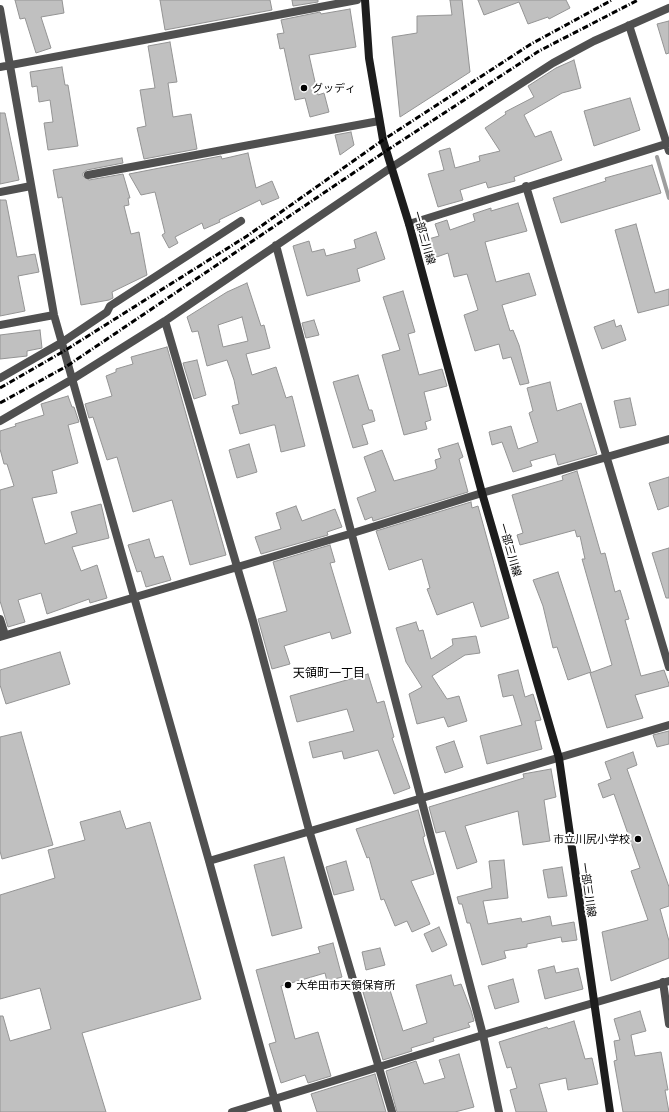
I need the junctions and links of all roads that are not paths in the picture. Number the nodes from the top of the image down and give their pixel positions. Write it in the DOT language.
graph roads {
  1 [pos="357,0"];
  2 [pos="365,0"];
  3 [pos="669,8"];
  4 [pos="0,9"];
  5 [pos="629,25"];
  6 [pos="9,65"];
  7 [pos="0,67"];
  8 [pos="379,121"];
  9 [pos="668,146"];
  10 [pos="392,167"];
  11 [pos="88,175"];
  12 [pos="31,186"];
  13 [pos="526,186"];
  14 [pos="0,192"];
  15 [pos="242,221"];
  16 [pos="409,224"];
  17 [pos="276,245"];
  18 [pos="54,315"];
  19 [pos="165,321"];
  20 [pos="0,325"];
  21 [pos="61,343"];
  22 [pos="0,378"];
  23 [pos="71,380"];
  24 [pos="0,421"];
  25 [pos="669,439"];
  26 [pos="607,457"];
  27 [pos="482,493"];
  28 [pos="353,533"];
  29 [pos="238,567"];
  30 [pos="134,598"];
  31 [pos="0,619"];
  32 [pos="2,636"];
  33 [pos="669,667"];
  34 [pos="669,725"];
  35 [pos="559,758"];
  36 [pos="421,798"];
  37 [pos="309,830"];
  38 [pos="209,860"];
  39 [pos="666,982"];
  40 [pos="593,1003"];
  41 [pos="669,1024"];
  42 [pos="483,1035"];
  43 [pos="380,1068"];
  44 [pos="274,1099"];
  45 [pos="232,1112"];
  46 [pos="278,1112"];
  47 [pos="392,1112"];
  48 [pos="499,1112"];
  49 [pos="610,1112"];
  1 -- 6 [label="street"];
  2 -- 8 [label="main road, 一部三川線"];
  3 -- 5 [label="street"];
  4 -- 6 [label="street"];
  5 -- 9 [label="street"];
  5 -- 10 [label="street"];
  6 -- 7 [label="street"];
  6 -- 12 [label="street"];
  8 -- 10 [label="main road, 一部三川線"];
  8 -- 11 [label="street"];
  9 -- 13 [label="street"];
  10 -- 16 [label="main road, 一部三川線"];
  10 -- 17 [label="street"];
  12 -- 14 [label="street"];
  12 -- 18 [label="street"];
  13 -- 16 [label="street"];
  13 -- 26 [label="street"];
  15 -- 21 [label="street"];
  16 -- 27 [label="main road, 一部三川線"];
  17 -- 19 [label="street"];
  17 -- 28 [label="street"];
  18 -- 20 [label="street"];
  18 -- 21 [label="street"];
  19 -- 23 [label="street"];
  19 -- 29 [label="street"];
  21 -- 22 [label="street"];
  21 -- 23 [label="street"];
  23 -- 24 [label="street"];
  23 -- 30 [label="street"];
  25 -- 26 [label="street"];
  26 -- 27 [label="street"];
  26 -- 33 [label="street"];
  27 -- 28 [label="street"];
  27 -- 35 [label="main road, 一部三川線"];
  28 -- 29 [label="street"];
  28 -- 36 [label="street"];
  29 -- 30 [label="street"];
  29 -- 37 [label="street"];
  30 -- 32 [label="street"];
  30 -- 38 [label="street"];
  31 -- 32 [label="street"];
  34 -- 35 [label="street"];
  35 -- 36 [label="street"];
  35 -- 40 [label="main road, 一部三川線"];
  36 -- 37 [label="street"];
  36 -- 42 [label="street"];
  37 -- 38 [label="street"];
  37 -- 43 [label="street"];
  38 -- 44 [label="street"];
  39 -- 40 [label="street"];
  39 -- 41 [label="street"];
  40 -- 42 [label="street"];
  40 -- 49 [label="main road, 一部三川線"];
  42 -- 43 [label="street"];
  42 -- 48 [label="street"];
  43 -- 44 [label="street"];
  43 -- 47 [label="street"];
  44 -- 45 [label="street"];
  44 -- 46 [label="street"];
}
